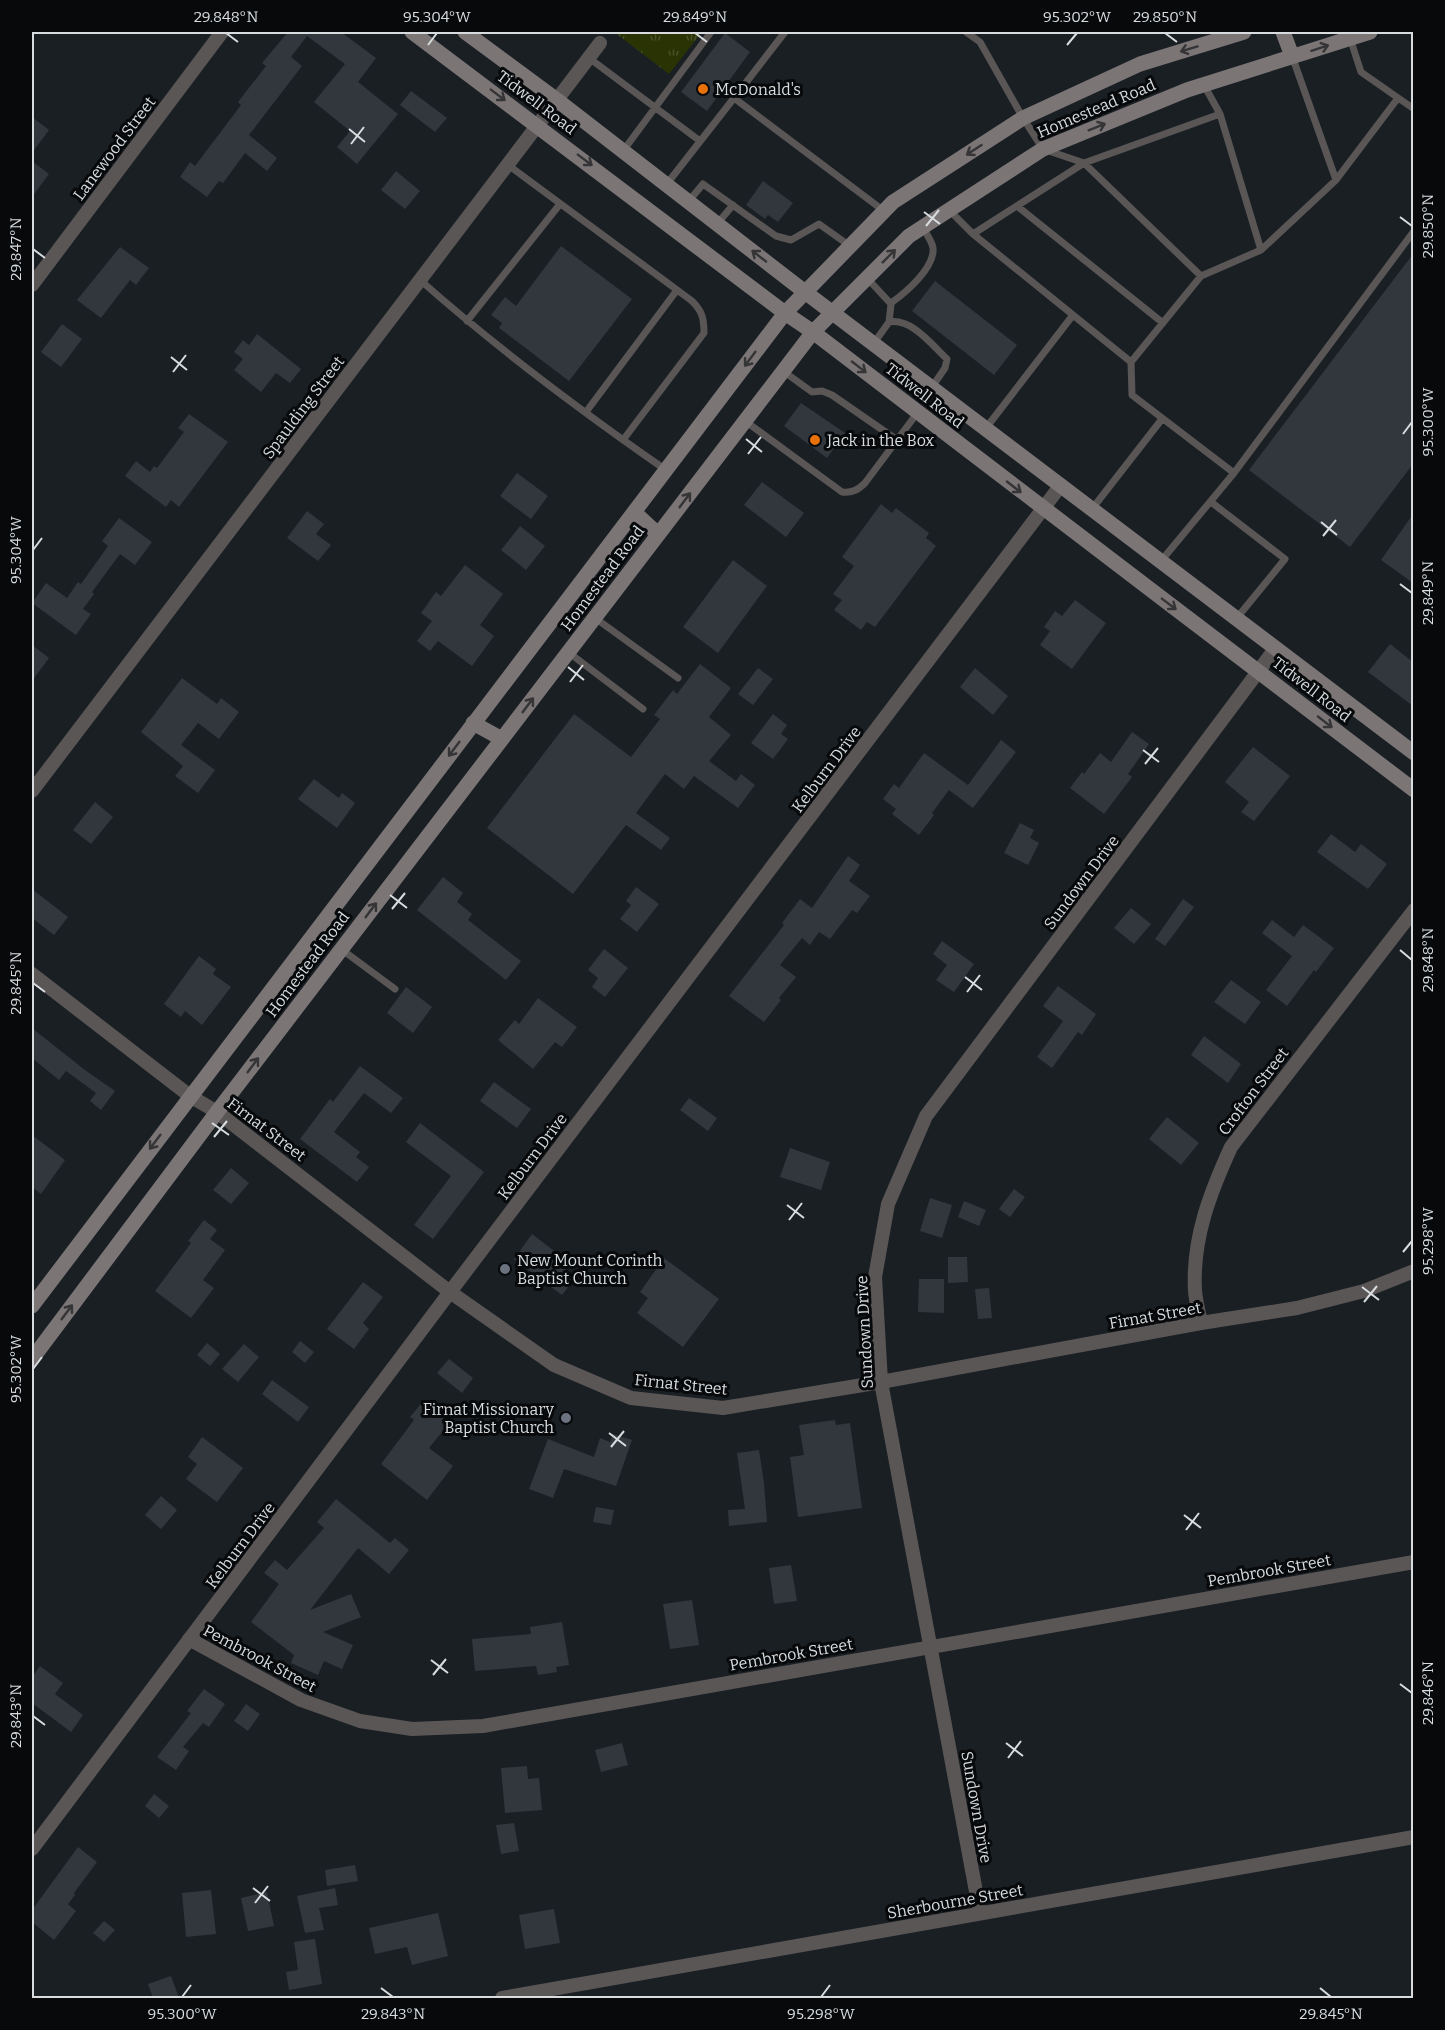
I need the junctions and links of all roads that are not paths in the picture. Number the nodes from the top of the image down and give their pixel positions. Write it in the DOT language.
graph roads {
  1 [pos="222,32"];
  2 [pos="412,32"];
  3 [pos="465,32"];
  4 [pos="711,32"];
  5 [pos="785,32"];
  6 [pos="966,32"];
  7 [pos="1245,32"];
  8 [pos="1283,32"];
  9 [pos="1370,32"];
  10 [pos="1350,38"];
  11 [pos="600,43"];
  12 [pos="1292,57"];
  13 [pos="589,58"];
  14 [pos="1204,85"];
  15 [pos="734,98"];
  16 [pos="1398,98"];
  17 [pos="557,100"];
  18 [pos="655,108"];
  19 [pos="1413,110"];
  20 [pos="1220,114"];
  21 [pos="1023,118"];
  22 [pos="538,125"];
  23 [pos="700,141"];
  24 [pos="1043,149"];
  25 [pos="623,151"];
  26 [pos="1084,164"];
  27 [pos="508,165"];
  28 [pos="1336,180"];
  29 [pos="666,185"];
  30 [pos="688,202"];
  31 [pos="560,204"];
  32 [pos="733,205"];
  33 [pos="1017,206"];
  34 [pos="949,210"];
  35 [pos="884,212"];
  36 [pos="717,224"];
  37 [pos="923,227"];
  38 [pos="1413,231"];
  39 [pos="973,234"];
  40 [pos="850,246"];
  41 [pos="1261,250"];
  42 [pos="1201,276"];
  43 [pos="867,278"];
  44 [pos="420,280"];
  45 [pos="32,285"];
  46 [pos="677,290"];
  47 [pos="805,292"];
  48 [pos="891,303"];
  49 [pos="833,312"];
  50 [pos="785,313"];
  51 [pos="1073,315"];
  52 [pos="467,321"];
  53 [pos="889,322"];
  54 [pos="1163,323"];
  55 [pos="813,332"];
  56 [pos="874,344"];
  57 [pos="1131,362"];
  58 [pos="783,371"];
  59 [pos="932,387"];
  60 [pos="586,412"];
  61 [pos="918,412"];
  62 [pos="1162,418"];
  63 [pos="745,421"];
  64 [pos="986,428"];
  65 [pos="623,440"];
  66 [pos="897,440"];
  67 [pos="666,470"];
  68 [pos="1234,473"];
  69 [pos="1061,485"];
  70 [pos="1211,502"];
  71 [pos="1092,509"];
  72 [pos="1043,510"];
  73 [pos="634,512"];
  74 [pos="658,534"];
  75 [pos="1161,561"];
  76 [pos="595,618"];
  77 [pos="1236,619"];
  78 [pos="1275,649"];
  79 [pos="568,652"];
  80 [pos="1259,671"];
  81 [pos="678,678"];
  82 [pos="643,709"];
  83 [pos="473,723"];
  84 [pos="502,739"];
  85 [pos="1413,753"];
  86 [pos="1413,790"];
  87 [pos="32,791"];
  88 [pos="1413,910"];
  89 [pos="341,949"];
  90 [pos="32,974"];
  91 [pos="395,990"];
  92 [pos="190,1095"];
  93 [pos="217,1112"];
  94 [pos="1413,1271"];
  95 [pos="450,1292"];
  96 [pos="32,1306"];
  97 [pos="1201,1323"];
  98 [pos="36,1343"];
  99 [pos="32,1359"];
  100 [pos="881,1382"];
  101 [pos="1413,1562"];
  102 [pos="189,1640"];
  103 [pos="930,1646"];
  104 [pos="1413,1837"];
  105 [pos="32,1849"];
  106 [pos="980,1913"];
  107 [pos="502,1998"];
  1 -- 45 [label="street, Lanewood Street"];
  2 -- 22 [label="main road, Tidwell Road, one-way"];
  3 -- 17 [label="main road, Tidwell Road"];
  4 -- 18 [label="lane"];
  5 -- 15 [label="lane"];
  6 -- 21 [label="lane"];
  7 -- 21 [label="main road, Homestead Road, one-way"];
  8 -- 12 [label="main road"];
  9 -- 10 [label="main road, Homestead Road"];
  12 -- 10 [label="main road, Homestead Road, one-way"];
  10 -- 16 [label="lane"];
  11 -- 13 [label="street, Spaulding Street"];
  12 -- 14 [label="main road, Homestead Road"];
  12 -- 28 [label="lane"];
  13 -- 17 [label="street, Spaulding Street"];
  13 -- 18 [label="lane"];
  14 -- 20 [label="lane"];
  24 -- 14 [label="main road, Homestead Road, one-way"];
  15 -- 23 [label="lane"];
  15 -- 35 [label="lane"];
  16 -- 19 [label="lane"];
  16 -- 28 [label="lane"];
  17 -- 22 [label="street, Spaulding Street"];
  17 -- 25 [label="main road, Tidwell Road"];
  18 -- 23 [label="lane"];
  18 -- 25 [label="lane"];
  20 -- 26 [label="lane"];
  20 -- 41 [label="lane"];
  21 -- 24 [label="lane"];
  21 -- 35 [label="main road, Homestead Road, one-way"];
  22 -- 27 [label="street, Spaulding Street"];
  22 -- 50 [label="main road, Tidwell Road, one-way"];
  23 -- 29 [label="lane"];
  24 -- 26 [label="lane"];
  24 -- 34 [label="main road, Homestead Road"];
  25 -- 29 [label="main road, Tidwell Road"];
  26 -- 33 [label="lane"];
  26 -- 42 [label="lane"];
  27 -- 31 [label="lane"];
  27 -- 44 [label="street, Spaulding Street"];
  28 -- 41 [label="lane"];
  29 -- 30 [label="main road, Tidwell Road"];
  30 -- 32 [label="lane"];
  30 -- 36 [label="main road, Tidwell Road"];
  31 -- 46 [label="lane"];
  31 -- 52 [label="lane"];
  32 -- 36 [label="lane"];
  32 -- 40 [label="lane"];
  33 -- 39 [label="lane"];
  33 -- 54 [label="lane"];
  34 -- 37 [label="main road, Homestead Road"];
  34 -- 39 [label="lane"];
  35 -- 40 [label="main road, Homestead Road"];
  47 -- 36 [label="main road, Tidwell Road, one-way"];
  43 -- 37 [label="main road, Homestead Road, one-way"];
  37 -- 48 [label="lane"];
  38 -- 68 [label="lane"];
  39 -- 51 [label="lane"];
  40 -- 47 [label="main road, Homestead Road"];
  41 -- 42 [label="lane"];
  42 -- 54 [label="lane"];
  43 -- 48 [label="lane"];
  43 -- 49 [label="main road, Homestead Road"];
  44 -- 52 [label="lane"];
  44 -- 87 [label="street, Spaulding Street"];
  46 -- 60 [label="lane"];
  46 -- 65 [label="lane"];
  47 -- 49 [label="main road, Tidwell Road"];
  47 -- 50 [label="main road, Homestead Road"];
  48 -- 53 [label="lane"];
  49 -- 55 [label="main road, Homestead Road"];
  49 -- 56 [label="main road, Tidwell Road"];
  50 -- 55 [label="main road, Tidwell Road"];
  50 -- 67 [label="main road, Homestead Road, one-way"];
  51 -- 57 [label="lane"];
  51 -- 64 [label="lane"];
  52 -- 60 [label="lane"];
  53 -- 56 [label="lane"];
  53 -- 59 [label="lane"];
  54 -- 57 [label="lane"];
  55 -- 58 [label="main road, Homestead Road"];
  55 -- 61 [label="main road, Tidwell Road, one-way"];
  56 -- 59 [label="main road, Tidwell Road"];
  57 -- 62 [label="lane"];
  58 -- 63 [label="main road, Homestead Road"];
  58 -- 66 [label="lane"];
  59 -- 64 [label="main road, Tidwell Road"];
  60 -- 65 [label="lane"];
  61 -- 66 [label="lane"];
  61 -- 72 [label="main road, Tidwell Road, one-way"];
  62 -- 68 [label="lane"];
  62 -- 71 [label="lane"];
  63 -- 66 [label="lane"];
  74 -- 63 [label="main road, Homestead Road, one-way"];
  64 -- 69 [label="main road, Tidwell Road"];
  65 -- 67 [label="lane"];
  67 -- 73 [label="main road, Homestead Road"];
  68 -- 70 [label="lane"];
  69 -- 71 [label="main road, Tidwell Road"];
  69 -- 72 [label="street, Kelburn Drive"];
  70 -- 75 [label="lane"];
  70 -- 77 [label="lane"];
  71 -- 75 [label="main road, Tidwell Road"];
  72 -- 80 [label="main road, Tidwell Road, one-way"];
  72 -- 95 [label="street, Kelburn Drive"];
  73 -- 74 [label="main road"];
  73 -- 83 [label="main road, Homestead Road"];
  74 -- 76 [label="main road, Homestead Road"];
  75 -- 77 [label="main road, Tidwell Road"];
  76 -- 79 [label="main road, Homestead Road"];
  76 -- 81 [label="lane"];
  77 -- 78 [label="main road, Tidwell Road"];
  78 -- 80 [label="street, Sundown Drive"];
  78 -- 85 [label="main road, Tidwell Road"];
  79 -- 82 [label="lane"];
  84 -- 79 [label="main road, Homestead Road, one-way"];
  80 -- 86 [label="main road, Tidwell Road, one-way"];
  80 -- 100 [label="street, Sundown Drive"];
  83 -- 84 [label="main road"];
  83 -- 92 [label="main road, Homestead Road, one-way"];
  89 -- 84 [label="main road, Homestead Road, one-way"];
  88 -- 97 [label="street, Crofton Street"];
  89 -- 91 [label="lane"];
  93 -- 89 [label="main road, Homestead Road, one-way"];
  90 -- 92 [label="street, Firnat Street"];
  92 -- 93 [label="street, Firnat Street"];
  92 -- 96 [label="main road, Homestead Road, one-way"];
  93 -- 95 [label="street, Firnat Street"];
  98 -- 93 [label="main road, Homestead Road, one-way"];
  94 -- 97 [label="street, Firnat Street"];
  95 -- 100 [label="street, Firnat Street"];
  95 -- 102 [label="street, Kelburn Drive"];
  97 -- 100 [label="street, Firnat Street"];
  98 -- 99 [label="main road, Homestead Road"];
  100 -- 103 [label="street, Sundown Drive"];
  101 -- 103 [label="street, Pembrook Street"];
  102 -- 103 [label="street, Pembrook Street"];
  102 -- 105 [label="street, Kelburn Drive"];
  103 -- 106 [label="street, Sundown Drive"];
  104 -- 106 [label="street, Sherbourne Street"];
  106 -- 107 [label="street, Sherbourne Street"];
}
